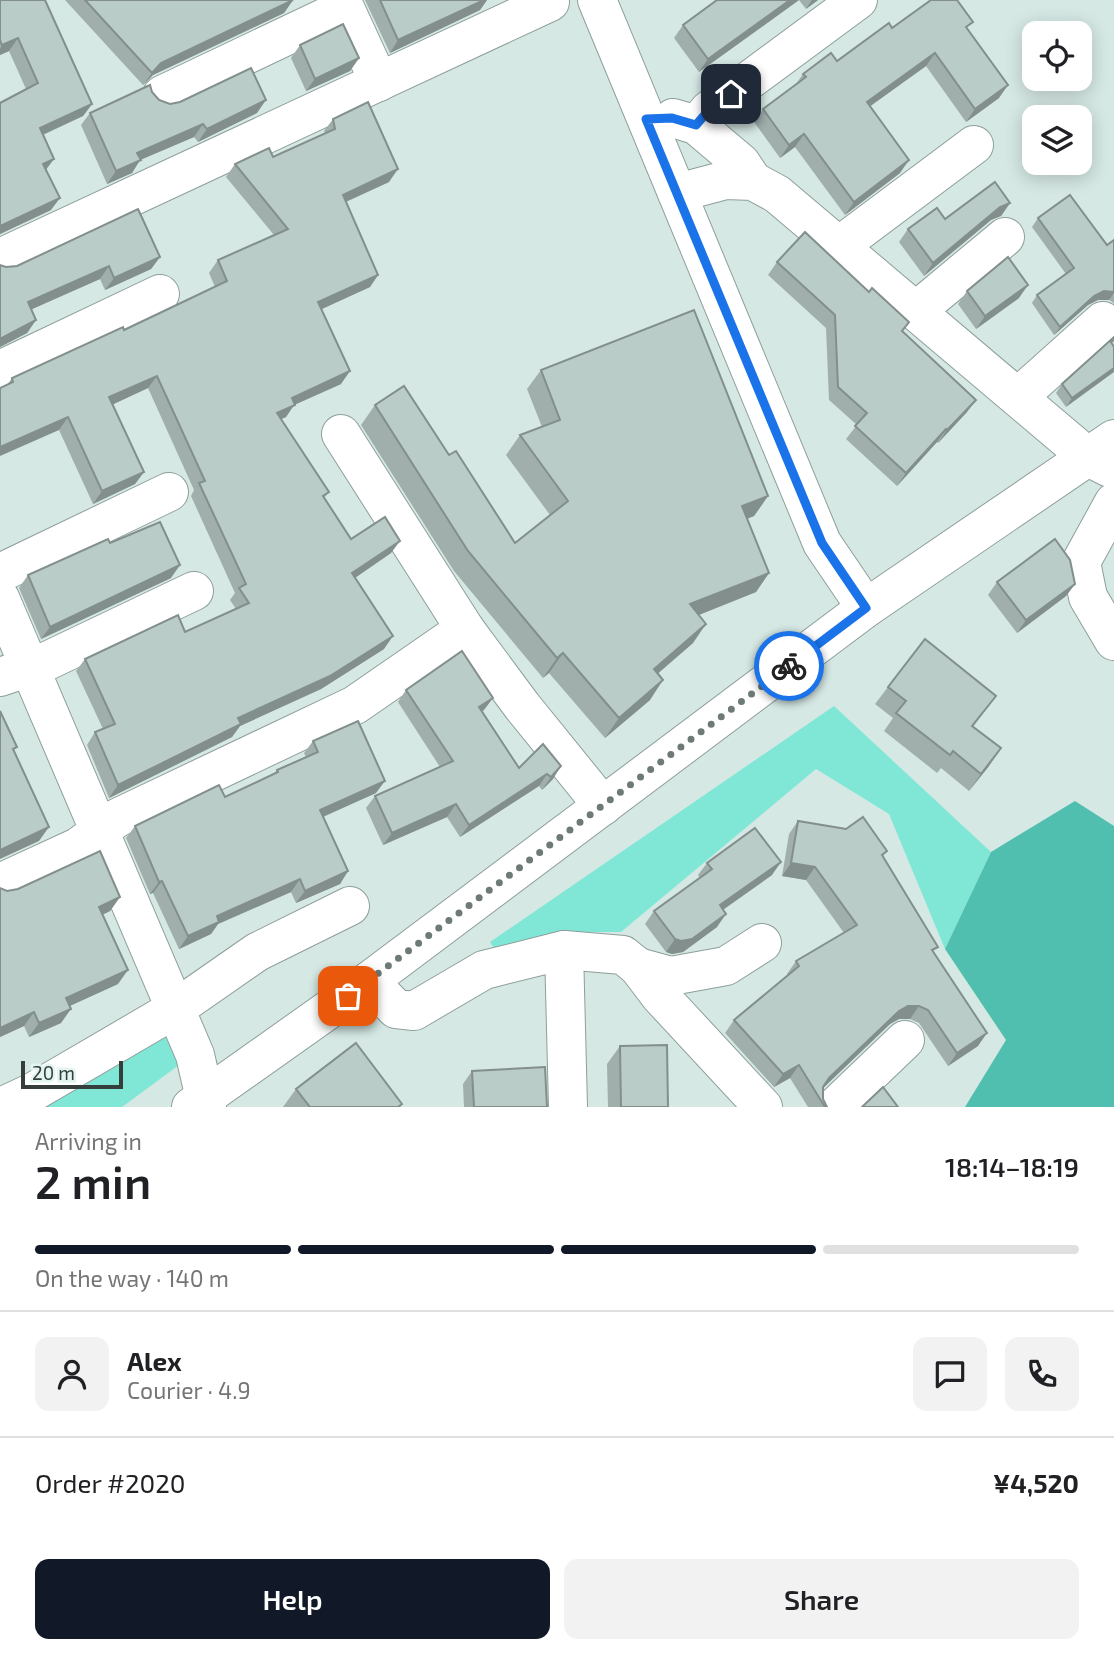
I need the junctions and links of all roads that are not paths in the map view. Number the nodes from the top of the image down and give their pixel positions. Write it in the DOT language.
graph roads {
  1 [pos="858,0"];
  2 [pos="549,1"];
  3 [pos="599,5"];
  4 [pos="379,82"];
  5 [pos="162,95"];
  6 [pos="646,119"];
  7 [pos="696,125"];
  8 [pos="974,145"];
  9 [pos="753,181"];
  10 [pos="677,193"];
  11 [pos="1005,237"];
  12 [pos="839,246"];
  13 [pos="0,258"];
  14 [pos="160,294"];
  15 [pos="916,311"];
  16 [pos="1103,321"];
  17 [pos="0,370"];
  18 [pos="1018,397"];
  19 [pos="341,434"];
  20 [pos="1105,455"];
  21 [pos="169,492"];
  22 [pos="1114,502"];
  23 [pos="0,573"];
  24 [pos="194,591"];
  25 [pos="0,598"];
  26 [pos="866,608"];
  27 [pos="465,628"];
  28 [pos="1114,641"];
  29 [pos="15,672"];
  30 [pos="603,806"];
  31 [pos="99,831"];
  32 [pos="0,883"];
  33 [pos="350,906"];
  34 [pos="762,943"];
  35 [pos="564,950"];
  36 [pos="638,967"];
  37 [pos="369,981"];
  38 [pos="174,1009"];
  39 [pos="905,1040"];
  40 [pos="201,1104"];
  41 [pos="1,1107"];
  42 [pos="568,1107"];
  43 [pos="763,1107"];
  44 [pos="835,1107"];
  1 -- 7 [label="street"];
  2 -- 3 [label="street"];
  2 -- 4 [label="street"];
  3 -- 6 [label="street"];
  4 -- 5 [label="street"];
  4 -- 13 [label="street"];
  6 -- 7 [label="street"];
  6 -- 10 [label="street"];
  7 -- 9 [label="street"];
  8 -- 12 [label="street"];
  9 -- 10 [label="street"];
  9 -- 12 [label="street"];
  10 -- 26 [label="street"];
  11 -- 15 [label="street"];
  12 -- 15 [label="street"];
  14 -- 17 [label="street"];
  15 -- 18 [label="street"];
  16 -- 18 [label="street"];
  18 -- 20 [label="street"];
  19 -- 27 [label="street"];
  20 -- 26 [label="street"];
  21 -- 23 [label="street"];
  22 -- 28 [label="street"];
  24 -- 29 [label="street"];
  25 -- 29 [label="street"];
  26 -- 30 [label="street"];
  27 -- 30 [label="street"];
  27 -- 31 [label="street"];
  29 -- 31 [label="street"];
  30 -- 37 [label="street"];
  31 -- 32 [label="street"];
  31 -- 38 [label="street"];
  33 -- 38 [label="street"];
  34 -- 36 [label="street"];
  35 -- 36 [label="street"];
  35 -- 37 [label="street"];
  35 -- 42 [label="street"];
  36 -- 43 [label="street"];
  37 -- 40 [label="street"];
  38 -- 40 [label="street"];
  38 -- 41 [label="street"];
  39 -- 44 [label="street"];
}
